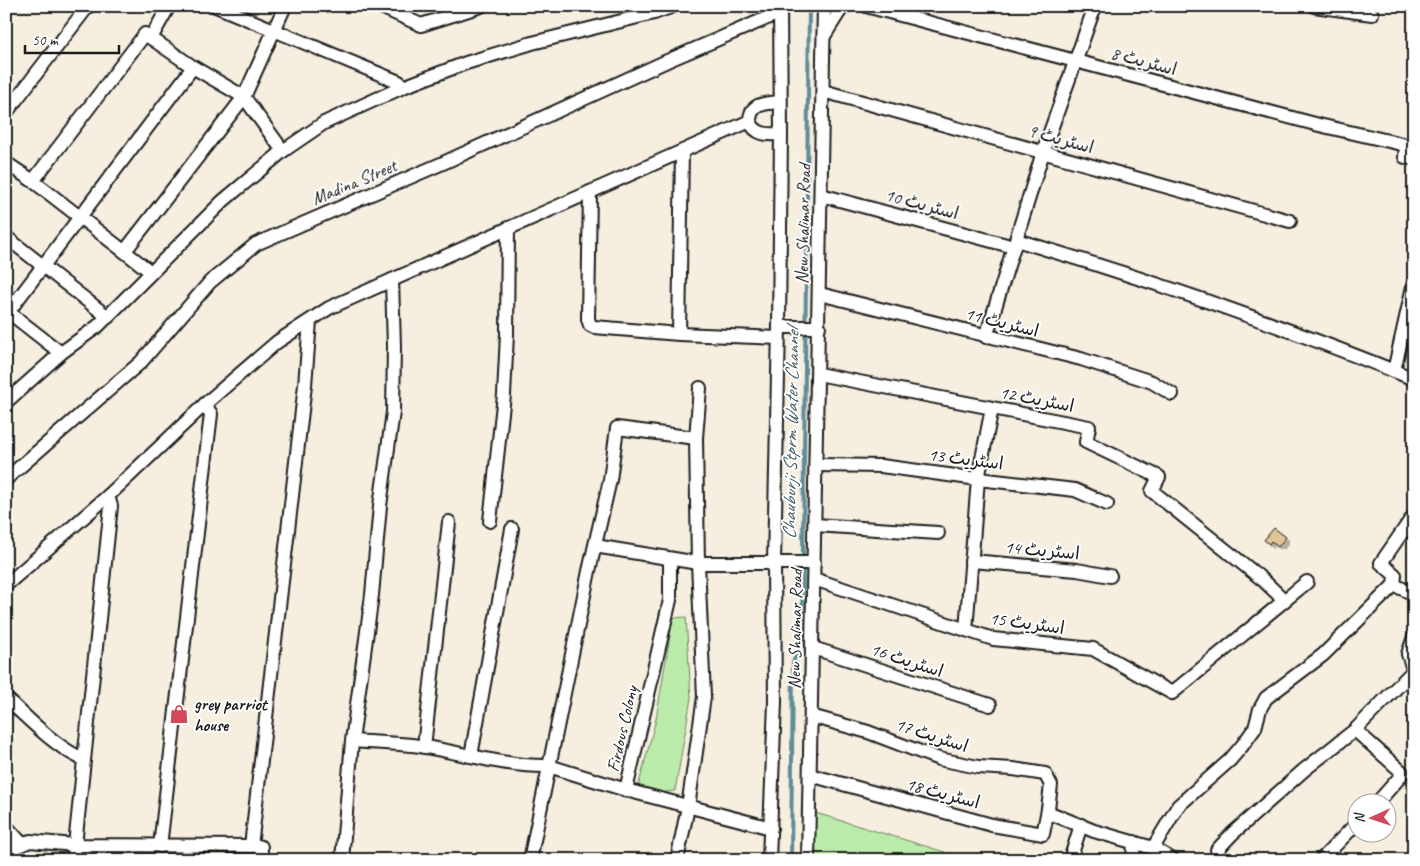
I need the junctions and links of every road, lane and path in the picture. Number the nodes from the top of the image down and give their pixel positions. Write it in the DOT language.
graph roads {
  1 [pos="88,6"];
  2 [pos="169,6"];
  3 [pos="216,6"];
  4 [pos="285,6"];
  5 [pos="379,6"];
  6 [pos="481,6"];
  7 [pos="672,6"];
  8 [pos="824,6"];
  9 [pos="843,6"];
  10 [pos="866,6"];
  11 [pos="1095,6"];
  12 [pos="1314,6"];
  13 [pos="467,9"];
  14 [pos="780,9"];
  15 [pos="1372,14"];
  16 [pos="275,30"];
  17 [pos="151,38"];
  18 [pos="823,38"];
  19 [pos="1076,61"];
  20 [pos="193,66"];
  21 [pos="403,87"];
  22 [pos="822,91"];
  23 [pos="244,97"];
  24 [pos="780,102"];
  25 [pos="6,113"];
  26 [pos="750,121"];
  27 [pos="781,134"];
  28 [pos="283,151"];
  29 [pos="682,152"];
  30 [pos="1043,152"];
  31 [pos="1409,157"];
  32 [pos="6,163"];
  33 [pos="33,181"];
  34 [pos="590,192"];
  35 [pos="821,195"];
  36 [pos="80,217"];
  37 [pos="1290,221"];
  38 [pos="508,228"];
  39 [pos="6,237"];
  40 [pos="1015,243"];
  41 [pos="125,251"];
  42 [pos="44,266"];
  43 [pos="151,272"];
  44 [pos="392,280"];
  45 [pos="1414,282"];
  46 [pos="820,294"];
  47 [pos="7,312"];
  48 [pos="1411,313"];
  49 [pos="108,317"];
  50 [pos="310,321"];
  51 [pos="816,327"];
  52 [pos="781,331"];
  53 [pos="680,334"];
  54 [pos="986,336"];
  55 [pos="61,353"];
  56 [pos="1394,371"];
  57 [pos="818,374"];
  58 [pos="1414,379"];
  59 [pos="700,388"];
  60 [pos="1172,394"];
  61 [pos="9,396"];
  62 [pos="205,404"];
  63 [pos="992,408"];
  64 [pos="696,438"];
  65 [pos="817,465"];
  66 [pos="6,479"];
  67 [pos="978,479"];
  68 [pos="108,496"];
  69 [pos="1107,504"];
  70 [pos="1414,515"];
  71 [pos="490,521"];
  72 [pos="449,522"];
  73 [pos="816,524"];
  74 [pos="512,529"];
  75 [pos="938,533"];
  76 [pos="595,546"];
  77 [pos="670,559"];
  78 [pos="972,561"];
  79 [pos="698,563"];
  80 [pos="779,563"];
  81 [pos="810,563"];
  82 [pos="1110,576"];
  83 [pos="814,579"];
  84 [pos="1307,582"];
  85 [pos="6,585"];
  86 [pos="1394,585"];
  87 [pos="1414,594"];
  88 [pos="1284,600"];
  89 [pos="966,630"];
  90 [pos="1414,637"];
  91 [pos="813,648"];
  92 [pos="6,698"];
  93 [pos="990,705"];
  94 [pos="811,716"];
  95 [pos="1355,730"];
  96 [pos="352,742"];
  97 [pos="424,746"];
  98 [pos="471,756"];
  99 [pos="84,759"];
  100 [pos="549,766"];
  101 [pos="810,775"];
  102 [pos="626,790"];
  103 [pos="1385,794"];
  104 [pos="688,806"];
  105 [pos="1048,809"];
  106 [pos="1081,825"];
  107 [pos="6,826"];
  108 [pos="771,828"];
  109 [pos="1348,832"];
  110 [pos="1134,842"];
  111 [pos="22,844"];
  112 [pos="75,846"];
  113 [pos="160,846"];
  114 [pos="250,846"];
  115 [pos="1153,848"];
  116 [pos="1217,850"];
  117 [pos="6,851"];
  118 [pos="74,860"];
  119 [pos="261,860"];
  120 [pos="342,860"];
  121 [pos="530,860"];
  122 [pos="677,860"];
  123 [pos="769,860"];
  124 [pos="808,860"];
  125 [pos="1070,860"];
  126 [pos="1133,860"];
  127 [pos="1173,860"];
  128 [pos="1321,860"];
  1 -- 25 [label="street"];
  2 -- 17 [label="street"];
  3 -- 16 [label="street"];
  4 -- 16 [label="street"];
  5 -- 13 [label="street"];
  6 -- 13 [label="street"];
  7 -- 21 [label="street"];
  8 -- 18 [label="street, New Shalimar Road"];
  9 -- 18 [label="street"];
  10 -- 19 [label="street, اسٹریٹ 8"];
  11 -- 19 [label="street"];
  12 -- 15 [label="street"];
  14 -- 24 [label="street"];
  14 -- 66 [label="street, Madina Street"];
  16 -- 21 [label="street"];
  16 -- 23 [label="street"];
  17 -- 20 [label="street"];
  17 -- 33 [label="street"];
  18 -- 22 [label="street, New Shalimar Road"];
  19 -- 30 [label="street"];
  19 -- 31 [label="street, اسٹریٹ 8"];
  20 -- 23 [label="street"];
  20 -- 36 [label="street"];
  21 -- 28 [label="street"];
  22 -- 30 [label="street, اسٹریٹ 9"];
  22 -- 35 [label="street, New Shalimar Road"];
  23 -- 28 [label="street"];
  23 -- 41 [label="street"];
  24 -- 26 [label="street"];
  24 -- 27 [label="street"];
  26 -- 27 [label="street"];
  26 -- 29 [label="street"];
  27 -- 52 [label="street"];
  28 -- 43 [label="street"];
  29 -- 34 [label="street"];
  29 -- 53 [label="street"];
  30 -- 37 [label="street, اسٹریٹ 9"];
  30 -- 40 [label="street"];
  32 -- 33 [label="street"];
  33 -- 36 [label="street"];
  34 -- 38 [label="street"];
  34 -- 53 [label="street"];
  35 -- 40 [label="street, اسٹریٹ 10"];
  35 -- 46 [label="street, New Shalimar Road"];
  36 -- 41 [label="street"];
  36 -- 42 [label="street"];
  38 -- 44 [label="street"];
  38 -- 71 [label="street"];
  39 -- 42 [label="street"];
  40 -- 54 [label="street"];
  40 -- 56 [label="street, اسٹریٹ 10"];
  41 -- 43 [label="street"];
  42 -- 47 [label="street"];
  42 -- 49 [label="street"];
  43 -- 49 [label="street"];
  44 -- 50 [label="street"];
  44 -- 96 [label="street"];
  45 -- 48 [label="street"];
  46 -- 51 [label="street, New Shalimar Road"];
  46 -- 54 [label="street, اسٹریٹ 11"];
  47 -- 55 [label="street"];
  48 -- 56 [label="street"];
  49 -- 55 [label="street"];
  50 -- 62 [label="street"];
  50 -- 114 [label="street"];
  51 -- 52 [label="street"];
  51 -- 57 [label="street, New Shalimar Road"];
  52 -- 53 [label="street"];
  52 -- 80 [label="street"];
  54 -- 60 [label="street, اسٹریٹ 11"];
  55 -- 61 [label="street"];
  56 -- 58 [label="street, اسٹریٹ 10"];
  57 -- 63 [label="street, اسٹریٹ 12"];
  57 -- 65 [label="street, New Shalimar Road"];
  59 -- 64 [label="street"];
  62 -- 68 [label="street"];
  62 -- 113 [label="street"];
  63 -- 67 [label="street"];
  63 -- 88 [label="street, اسٹریٹ 12"];
  64 -- 76 [label="street"];
  64 -- 79 [label="street"];
  65 -- 67 [label="street, اسٹریٹ 13"];
  65 -- 73 [label="street, New Shalimar Road"];
  67 -- 69 [label="street, اسٹریٹ 13"];
  67 -- 78 [label="street"];
  68 -- 85 [label="street"];
  68 -- 99 [label="street"];
  70 -- 86 [label="street"];
  72 -- 97 [label="street"];
  73 -- 75 [label="street"];
  73 -- 81 [label="street, New Shalimar Road"];
  74 -- 98 [label="street"];
  76 -- 77 [label="street"];
  76 -- 100 [label="street"];
  77 -- 79 [label="street"];
  77 -- 102 [label="street, Firdous Colony"];
  78 -- 82 [label="street, اسٹریٹ 14"];
  78 -- 89 [label="street"];
  79 -- 80 [label="street"];
  79 -- 104 [label="street"];
  80 -- 81 [label="street"];
  80 -- 108 [label="street"];
  81 -- 83 [label="street, New Shalimar Road"];
  83 -- 89 [label="street, اسٹریٹ 15"];
  83 -- 91 [label="street, New Shalimar Road"];
  84 -- 88 [label="street"];
  86 -- 87 [label="street"];
  86 -- 115 [label="street"];
  88 -- 89 [label="street, اسٹریٹ 15"];
  90 -- 95 [label="street"];
  91 -- 93 [label="street, اسٹریٹ 16"];
  91 -- 94 [label="street, New Shalimar Road"];
  92 -- 99 [label="street"];
  94 -- 101 [label="street, New Shalimar Road"];
  94 -- 105 [label="street, اسٹریٹ 17"];
  95 -- 103 [label="street"];
  95 -- 116 [label="street"];
  96 -- 97 [label="street"];
  96 -- 120 [label="street"];
  97 -- 98 [label="street"];
  98 -- 100 [label="street"];
  99 -- 112 [label="street"];
  100 -- 102 [label="street"];
  100 -- 121 [label="street"];
  101 -- 105 [label="street, اسٹریٹ 18"];
  101 -- 124 [label="street, New Shalimar Road"];
  102 -- 104 [label="street, Firdous Colony"];
  104 -- 108 [label="street, Firdous Colony"];
  104 -- 122 [label="street"];
  105 -- 106 [label="street"];
  106 -- 110 [label="street"];
  106 -- 125 [label="street"];
  107 -- 111 [label="street"];
  108 -- 123 [label="street"];
  109 -- 128 [label="street"];
  110 -- 115 [label="street"];
  110 -- 126 [label="street"];
  111 -- 112 [label="street"];
  111 -- 117 [label="street"];
  112 -- 113 [label="street"];
  112 -- 118 [label="street"];
  113 -- 114 [label="street"];
  114 -- 119 [label="street"];
  115 -- 127 [label="street"];
}
